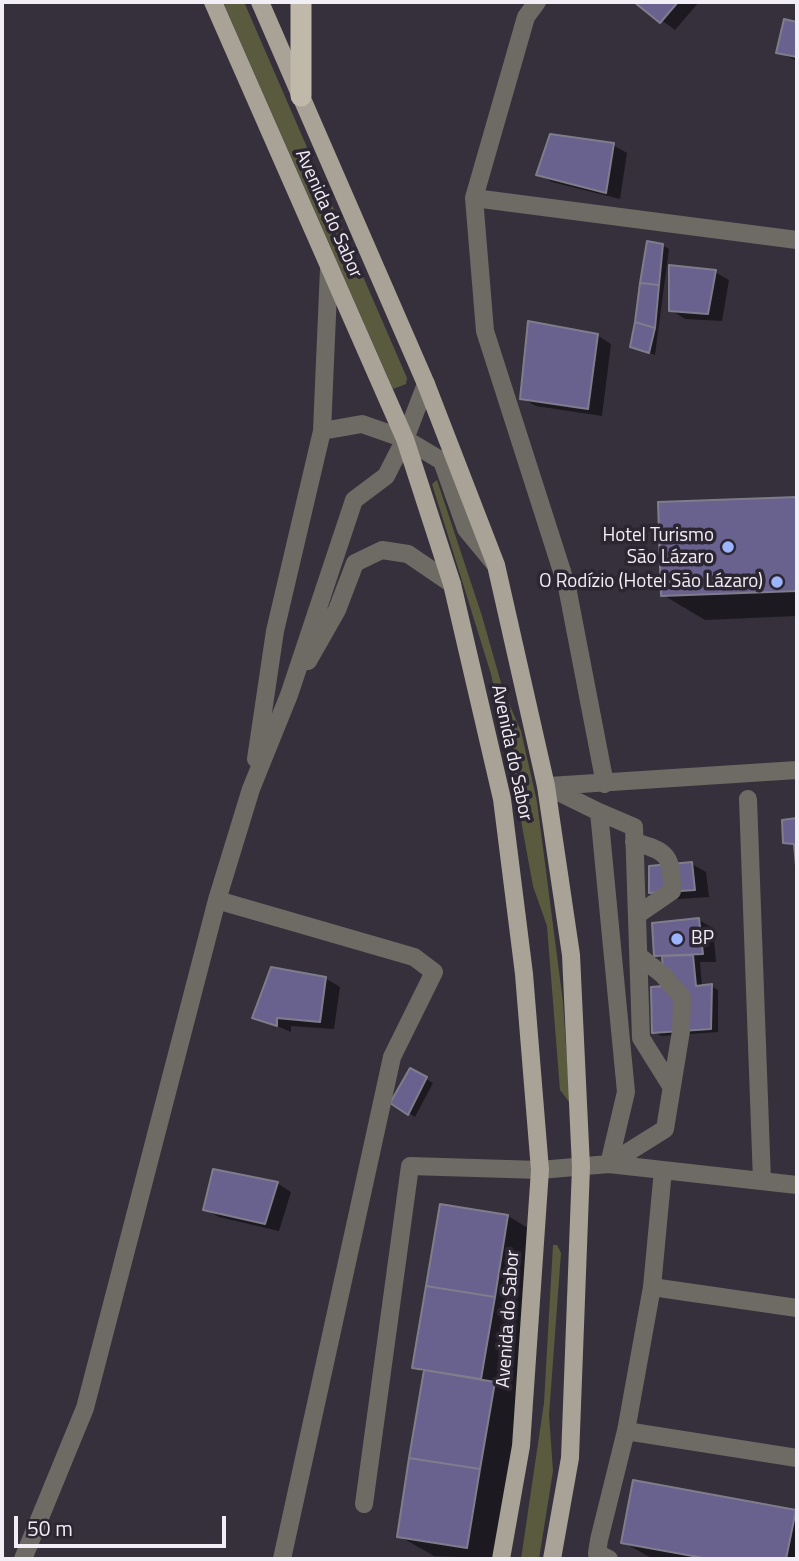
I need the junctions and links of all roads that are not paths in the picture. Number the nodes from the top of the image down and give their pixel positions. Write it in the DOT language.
graph roads {
  1 [pos="213,2"];
  2 [pos="260,2"];
  3 [pos="302,2"];
  4 [pos="537,2"];
  5 [pos="301,96"];
  6 [pos="474,198"];
  7 [pos="797,240"];
  8 [pos="329,269"];
  9 [pos="426,384"];
  10 [pos="322,431"];
  11 [pos="405,439"];
  12 [pos="496,565"];
  13 [pos="452,584"];
  14 [pos="289,695"];
  15 [pos="797,769"];
  16 [pos="606,784"];
  17 [pos="545,786"];
  18 [pos="251,789"];
  19 [pos="748,799"];
  20 [pos="599,812"];
  21 [pos="634,842"];
  22 [pos="217,900"];
  23 [pos="637,915"];
  24 [pos="639,956"];
  25 [pos="671,1086"];
  26 [pos="609,1164"];
  27 [pos="581,1167"];
  28 [pos="540,1170"];
  29 [pos="663,1170"];
  30 [pos="762,1181"];
  31 [pos="797,1185"];
  32 [pos="652,1287"];
  33 [pos="797,1308"];
  34 [pos="625,1431"];
  35 [pos="797,1458"];
  36 [pos="364,1504"];
  37 [pos="23,1559"];
  38 [pos="282,1559"];
  39 [pos="501,1559"];
  40 [pos="552,1559"];
  41 [pos="609,1559"];
  1 -- 8 [label="main road, Avenida do Sabor"];
  2 -- 5 [label="main road, Avenida do Sabor"];
  3 -- 5 [label="highway"];
  4 -- 6 [label="street"];
  5 -- 9 [label="main road, Avenida do Sabor"];
  6 -- 7 [label="street"];
  6 -- 16 [label="street"];
  8 -- 10 [label="street"];
  8 -- 11 [label="main road, Avenida do Sabor"];
  9 -- 11 [label="street"];
  9 -- 12 [label="main road, Avenida do Sabor"];
  10 -- 11 [label="street"];
  10 -- 18 [label="street"];
  11 -- 12 [label="street"];
  11 -- 13 [label="main road, Avenida do Sabor"];
  11 -- 14 [label="street"];
  12 -- 17 [label="main road, Avenida do Sabor"];
  13 -- 14 [label="street"];
  13 -- 28 [label="main road, Avenida do Sabor"];
  14 -- 18 [label="street"];
  15 -- 16 [label="street"];
  16 -- 17 [label="street"];
  17 -- 20 [label="street"];
  17 -- 27 [label="main road, Avenida do Sabor"];
  18 -- 22 [label="street"];
  19 -- 30 [label="street"];
  20 -- 21 [label="street"];
  20 -- 26 [label="street"];
  21 -- 23 [label="street"];
  21 -- 23 [label="street"];
  22 -- 37 [label="street"];
  22 -- 38 [label="street"];
  23 -- 24 [label="street"];
  24 -- 25 [label="street"];
  24 -- 25 [label="street"];
  25 -- 26 [label="street"];
  26 -- 27 [label="street"];
  26 -- 29 [label="street"];
  27 -- 28 [label="street"];
  27 -- 40 [label="main road, Avenida do Sabor"];
  28 -- 36 [label="street"];
  28 -- 39 [label="main road, Avenida do Sabor"];
  29 -- 30 [label="street"];
  29 -- 32 [label="street"];
  30 -- 31 [label="street"];
  32 -- 33 [label="street"];
  32 -- 34 [label="street"];
  34 -- 35 [label="street"];
  34 -- 41 [label="street"];
}
